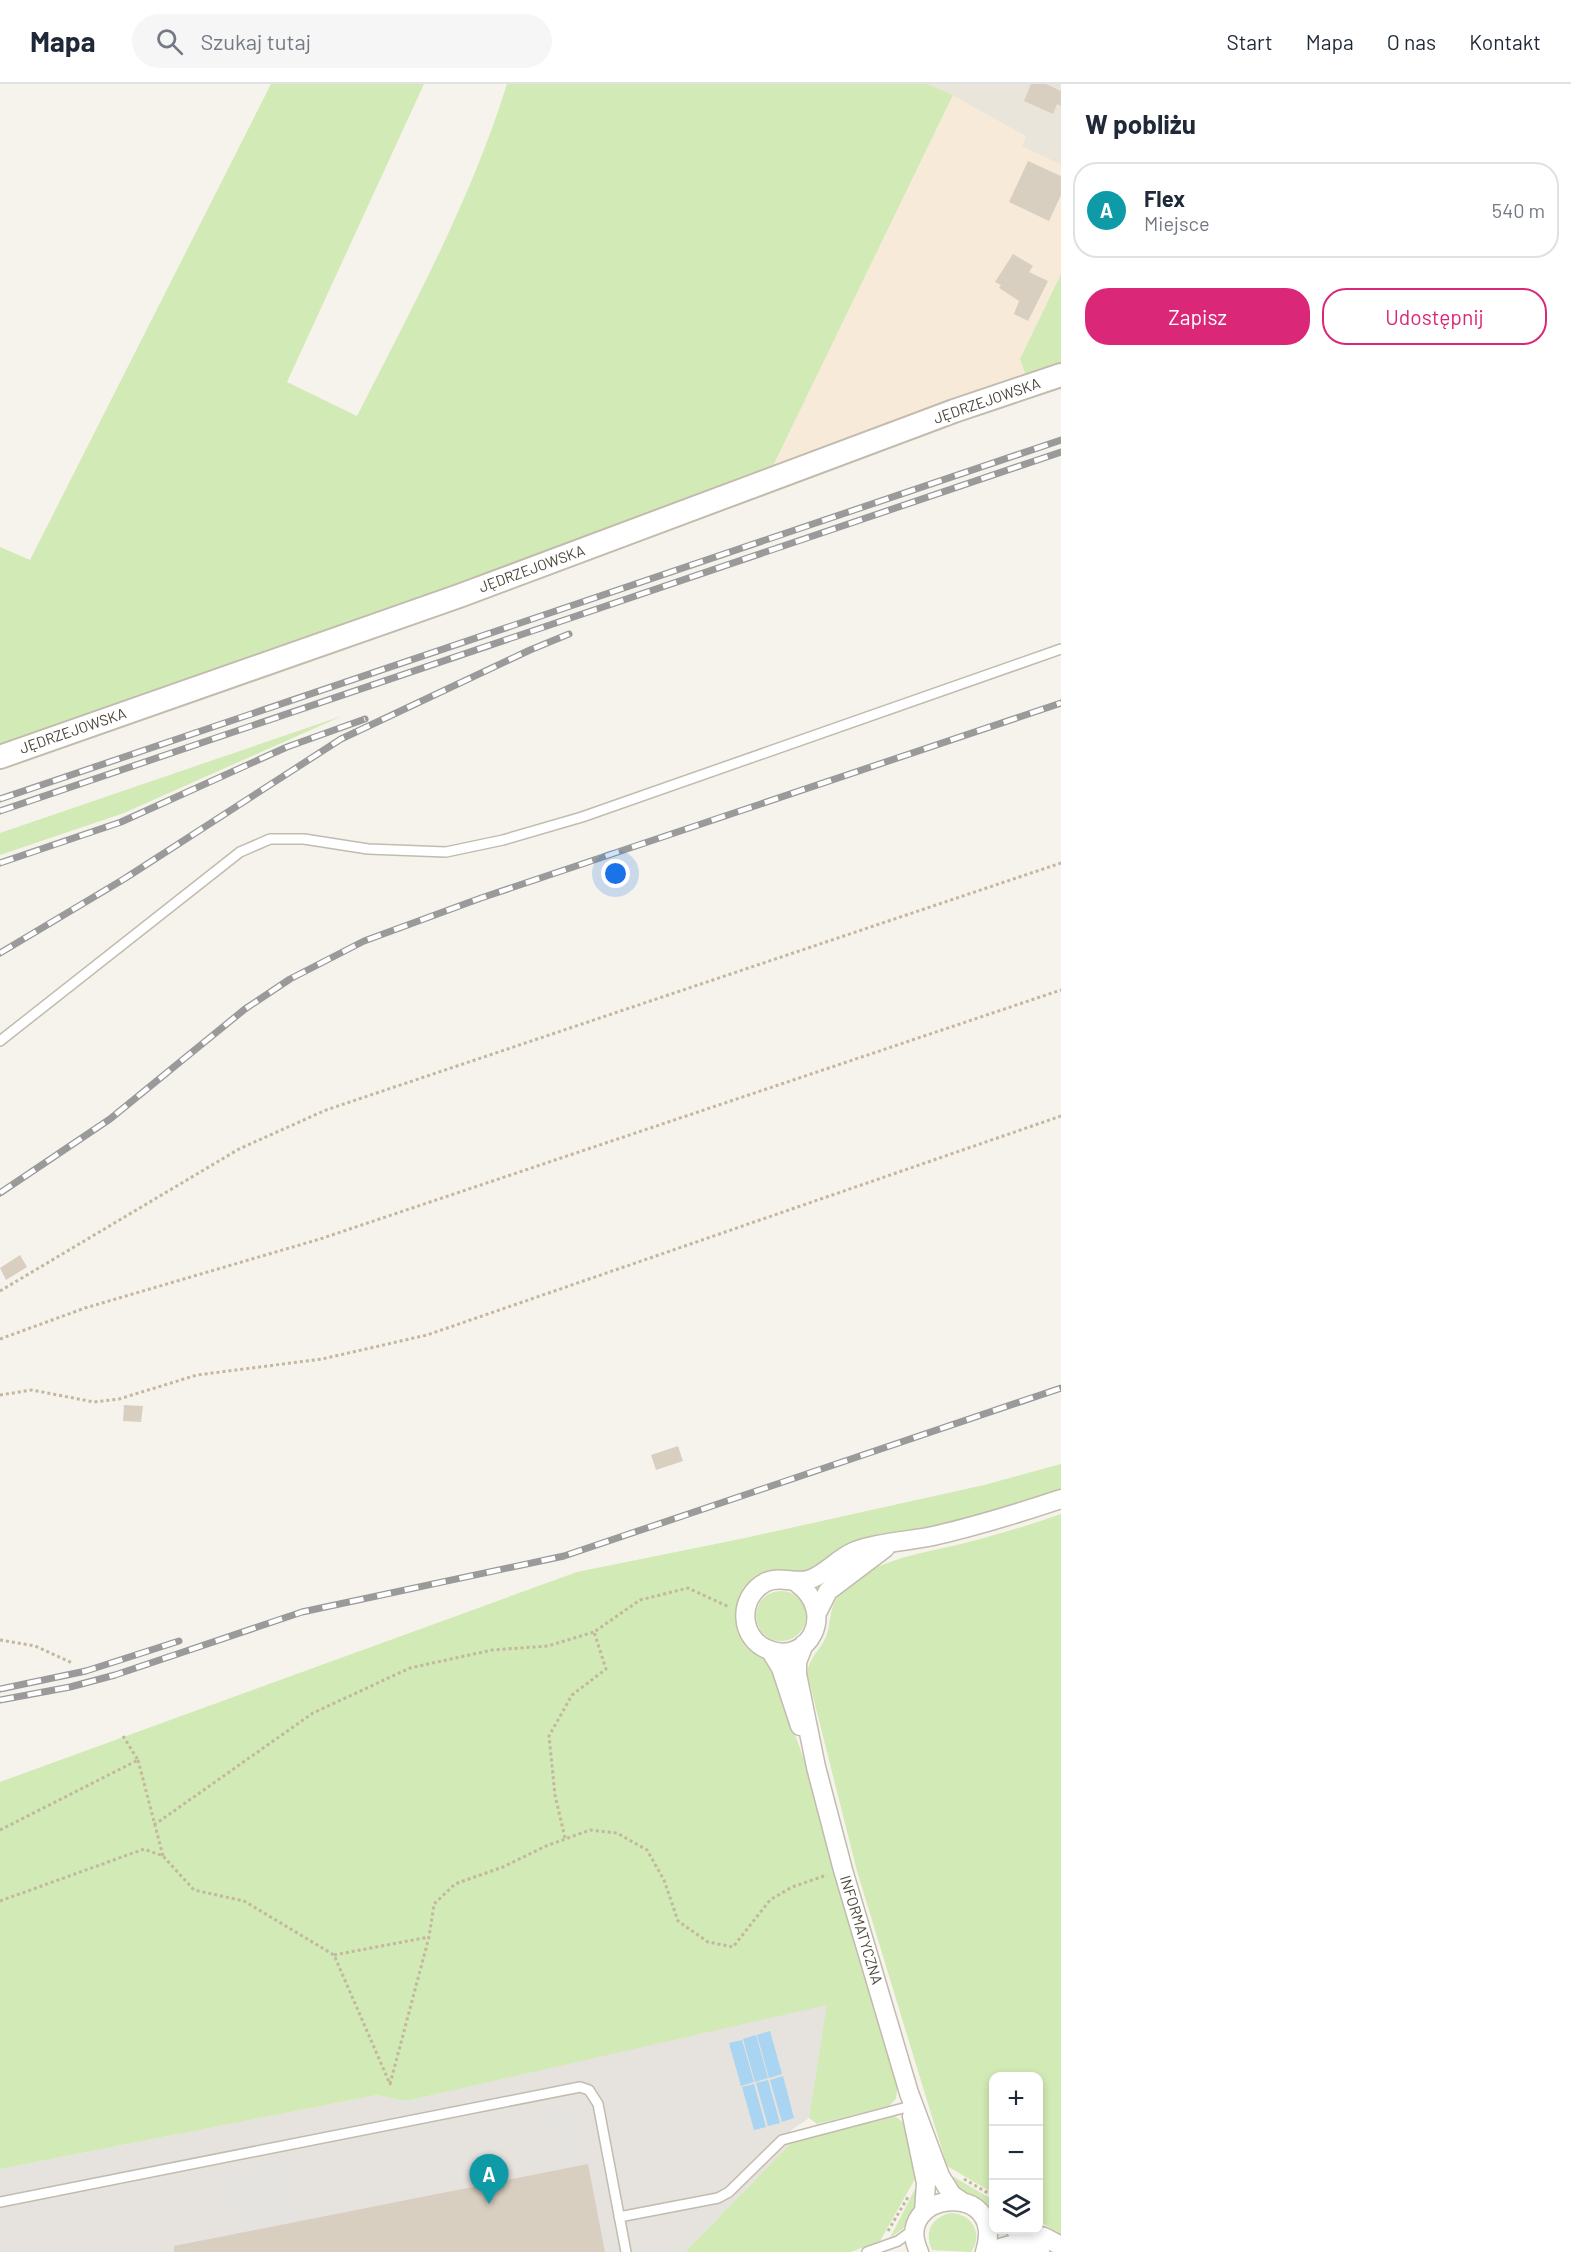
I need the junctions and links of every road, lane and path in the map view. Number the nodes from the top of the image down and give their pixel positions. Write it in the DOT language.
graph roads {
  1 [pos="1061,375"];
  2 [pos="1061,649"];
  3 [pos="0,757"];
  4 [pos="1061,863"];
  5 [pos="1061,990"];
  6 [pos="0,1041"];
  7 [pos="1061,1116"];
  8 [pos="0,1291"];
  9 [pos="0,1339"];
  10 [pos="0,1395"];
  11 [pos="1061,1499"];
  12 [pos="892,1545"];
  13 [pos="797,1583"];
  14 [pos="818,1611"];
  15 [pos="745,1614"];
  16 [pos="594,1632"];
  17 [pos="0,1640"];
  18 [pos="804,1644"];
  19 [pos="770,1650"];
  20 [pos="72,1663"];
  21 [pos="123,1736"];
  22 [pos="138,1760"];
  23 [pos="816,1767"];
  24 [pos="154,1825"];
  25 [pos="0,1830"];
  26 [pos="566,1839"];
  27 [pos="163,1856"];
  28 [pos="843,1870"];
  29 [pos="0,1901"];
  30 [pos="429,1937"];
  31 [pos="334,1955"];
  32 [pos="910,2099"];
  33 [pos="957,2175"];
  34 [pos="989,2194"];
  35 [pos="961,2201"];
  36 [pos="0,2202"];
  37 [pos="619,2217"];
  38 [pos="921,2217"];
  39 [pos="988,2219"];
  40 [pos="1034,2234"];
  41 [pos="1061,2246"];
  42 [pos="626,2252"];
  43 [pos="867,2252"];
  44 [pos="919,2252"];
  45 [pos="986,2252"];
  46 [pos="1040,2252"];
  1 -- 3 [label="street, JĘDRZEJOWSKA"];
  2 -- 6 [label="lane"];
  4 -- 8 [label="path"];
  5 -- 9 [label="path"];
  7 -- 10 [label="path"];
  11 -- 12 [label="street, INFORMATYCZNA"];
  12 -- 13 [label="street, INFORMATYCZNA"];
  12 -- 14 [label="street, INFORMATYCZNA"];
  13 -- 14 [label="street"];
  13 -- 15 [label="street, INFORMATYCZNA"];
  14 -- 18 [label="street, INFORMATYCZNA"];
  15 -- 16 [label="path"];
  15 -- 19 [label="street, INFORMATYCZNA"];
  16 -- 24 [label="path"];
  16 -- 26 [label="path"];
  17 -- 20 [label="path"];
  18 -- 19 [label="street"];
  18 -- 23 [label="street, INFORMATYCZNA"];
  19 -- 23 [label="street, INFORMATYCZNA"];
  21 -- 22 [label="path"];
  22 -- 24 [label="path"];
  22 -- 25 [label="path"];
  23 -- 28 [label="street, INFORMATYCZNA"];
  24 -- 27 [label="path"];
  26 -- 28 [label="path"];
  26 -- 30 [label="path"];
  27 -- 29 [label="path"];
  27 -- 31 [label="path"];
  28 -- 32 [label="street, INFORMATYCZNA"];
  30 -- 31 [label="path"];
  30 -- 31 [label="path"];
  32 -- 35 [label="street, INFORMATYCZNA"];
  32 -- 37 [label="lane"];
  32 -- 38 [label="street, INFORMATYCZNA"];
  33 -- 34 [label="path"];
  35 -- 38 [label="street"];
  35 -- 39 [label="street, INFORMATYCZNA"];
  36 -- 37 [label="lane"];
  37 -- 42 [label="lane"];
  38 -- 43 [label="lane"];
  38 -- 44 [label="street, INFORMATYCZNA"];
  39 -- 45 [label="street"];
  40 -- 41 [label="street"];
  45 -- 46 [label="street"];
}
